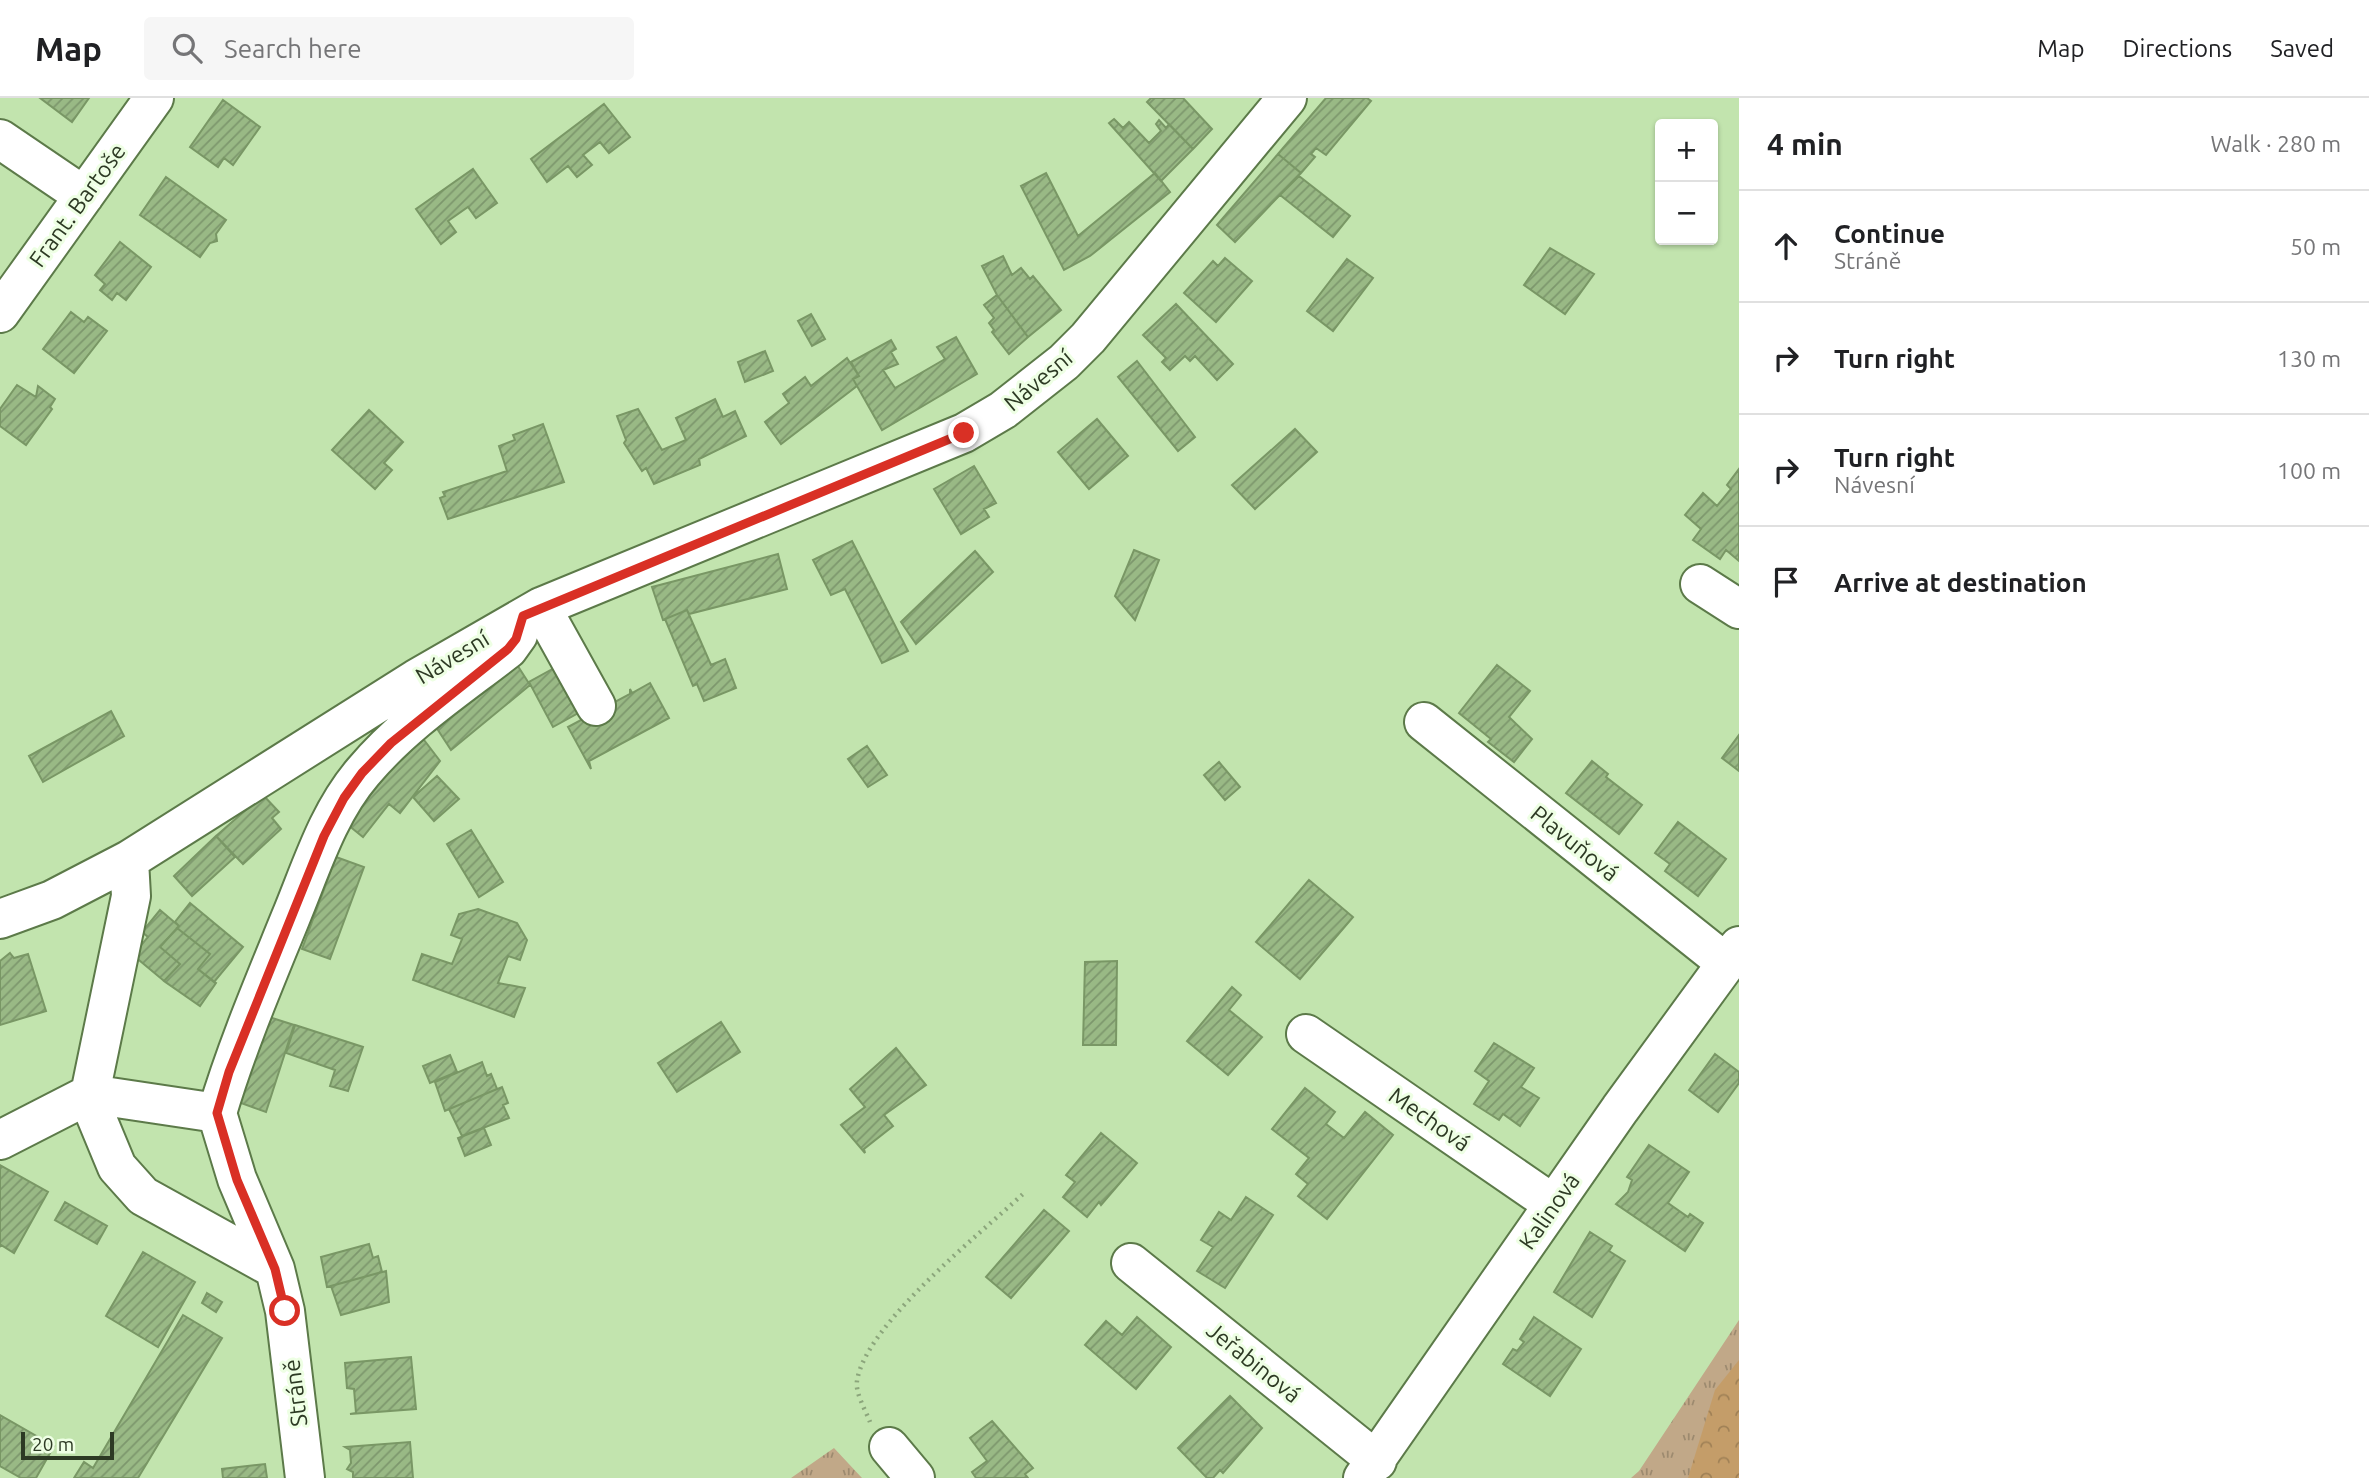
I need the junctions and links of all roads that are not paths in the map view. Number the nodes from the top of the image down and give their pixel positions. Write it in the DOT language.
graph roads {
  1 [pos="154,98"];
  2 [pos="1287,98"];
  3 [pos="0,139"];
  4 [pos="84,196"];
  5 [pos="0,313"];
  6 [pos="1700,584"];
  7 [pos="1739,609"];
  8 [pos="532,611"];
  9 [pos="596,706"];
  10 [pos="1424,722"];
  11 [pos="129,860"];
  12 [pos="0,919"];
  13 [pos="1733,955"];
  14 [pos="1306,1034"];
  15 [pos="90,1094"];
  16 [pos="217,1113"];
  17 [pos="0,1140"];
  18 [pos="1553,1204"];
  19 [pos="1131,1263"];
  20 [pos="275,1269"];
  21 [pos="889,1447"];
  22 [pos="1370,1470"];
  23 [pos="305,1478"];
  24 [pos="915,1478"];
  1 -- 4 [label="street, Frant. Bartoše"];
  2 -- 8 [label="street, Návesní"];
  3 -- 4 [label="street"];
  4 -- 5 [label="street, Frant. Bartoše"];
  6 -- 7 [label="street"];
  8 -- 9 [label="street"];
  8 -- 11 [label="street, Návesní"];
  8 -- 16 [label="street"];
  10 -- 13 [label="street, Plavuňová"];
  11 -- 12 [label="street, Návesní"];
  11 -- 15 [label="street"];
  13 -- 18 [label="street, Kalinová"];
  14 -- 18 [label="street, Mechová"];
  15 -- 16 [label="street"];
  15 -- 17 [label="street"];
  15 -- 20 [label="street"];
  16 -- 20 [label="street, Stráně"];
  18 -- 22 [label="street, Kalinová"];
  19 -- 22 [label="street, Jeřabinová"];
  20 -- 23 [label="street, Stráně"];
  21 -- 24 [label="street"];
}
